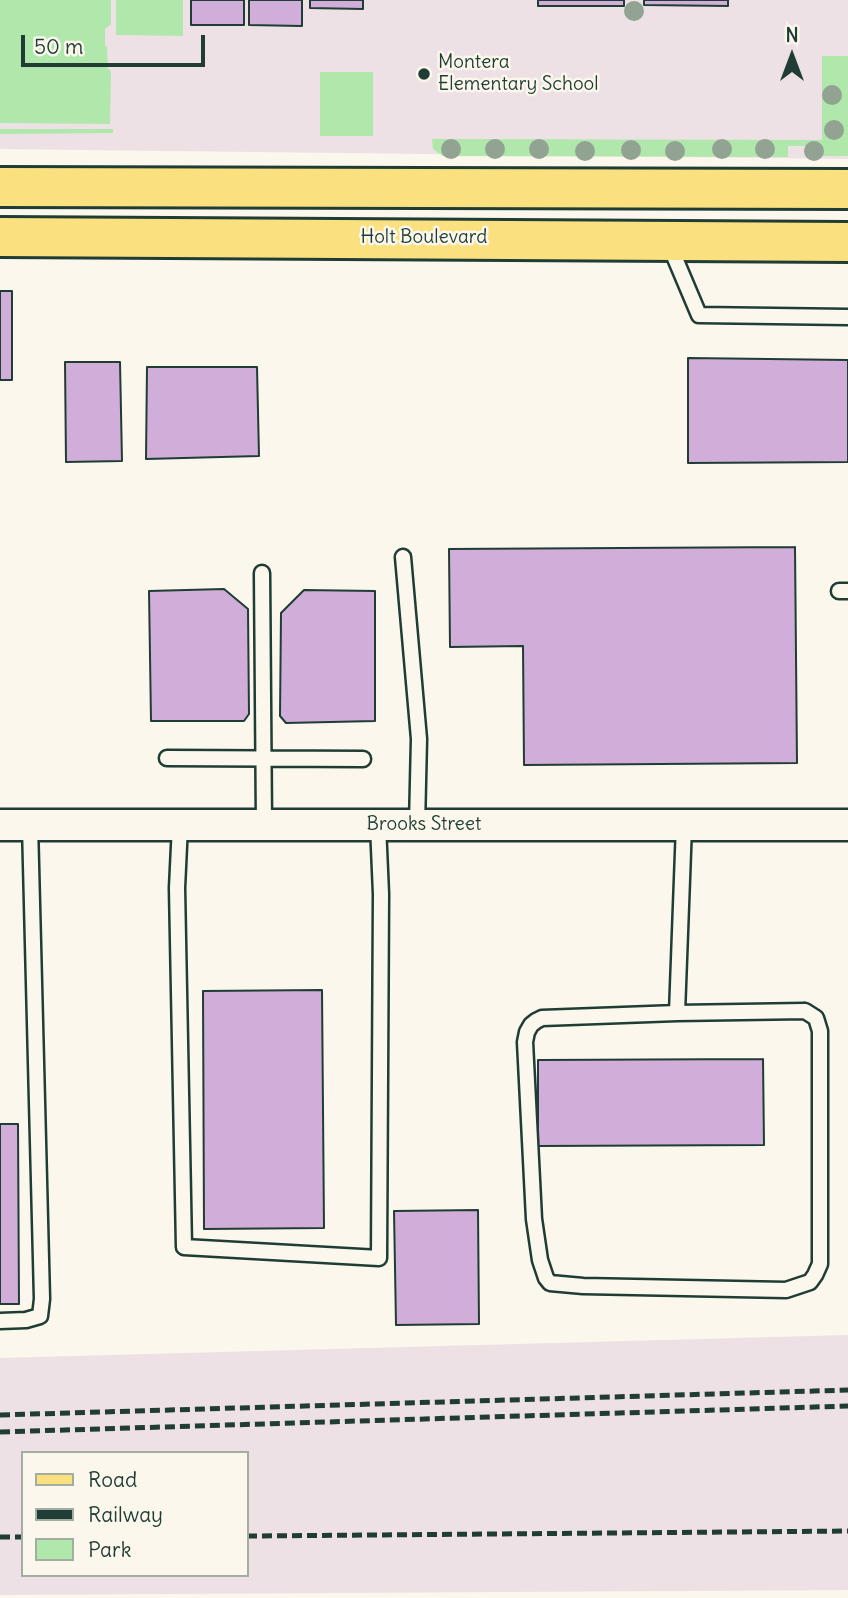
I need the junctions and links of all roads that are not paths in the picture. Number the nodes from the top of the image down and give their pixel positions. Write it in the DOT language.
graph roads {
  1 [pos="0,187"];
  2 [pos="848,190"];
  3 [pos="0,237"];
  4 [pos="667,240"];
  5 [pos="848,242"];
  6 [pos="848,317"];
  7 [pos="403,556"];
  8 [pos="262,573"];
  9 [pos="167,758"];
  10 [pos="263,759"];
  11 [pos="363,759"];
  12 [pos="0,825"];
  13 [pos="30,825"];
  14 [pos="180,825"];
  15 [pos="264,825"];
  16 [pos="378,825"];
  17 [pos="417,825"];
  18 [pos="684,825"];
  19 [pos="848,825"];
  20 [pos="677,1013"];
  21 [pos="0,1321"];
  1 -- 2 [label="main road"];
  3 -- 4 [label="main road, Holt Boulevard"];
  4 -- 5 [label="main road, Holt Boulevard"];
  4 -- 6 [label="lane"];
  7 -- 17 [label="lane"];
  8 -- 10 [label="lane"];
  9 -- 10 [label="lane"];
  10 -- 11 [label="lane"];
  10 -- 15 [label="lane"];
  12 -- 13 [label="street, Brooks Street"];
  13 -- 14 [label="street, Brooks Street"];
  13 -- 21 [label="lane"];
  14 -- 15 [label="street, Brooks Street"];
  14 -- 16 [label="lane"];
  15 -- 16 [label="street, Brooks Street"];
  16 -- 17 [label="street, Brooks Street"];
  17 -- 18 [label="street, Brooks Street"];
  18 -- 19 [label="street, Brooks Street"];
  18 -- 20 [label="lane"];
  20 -- 20 [label="lane"];
}
